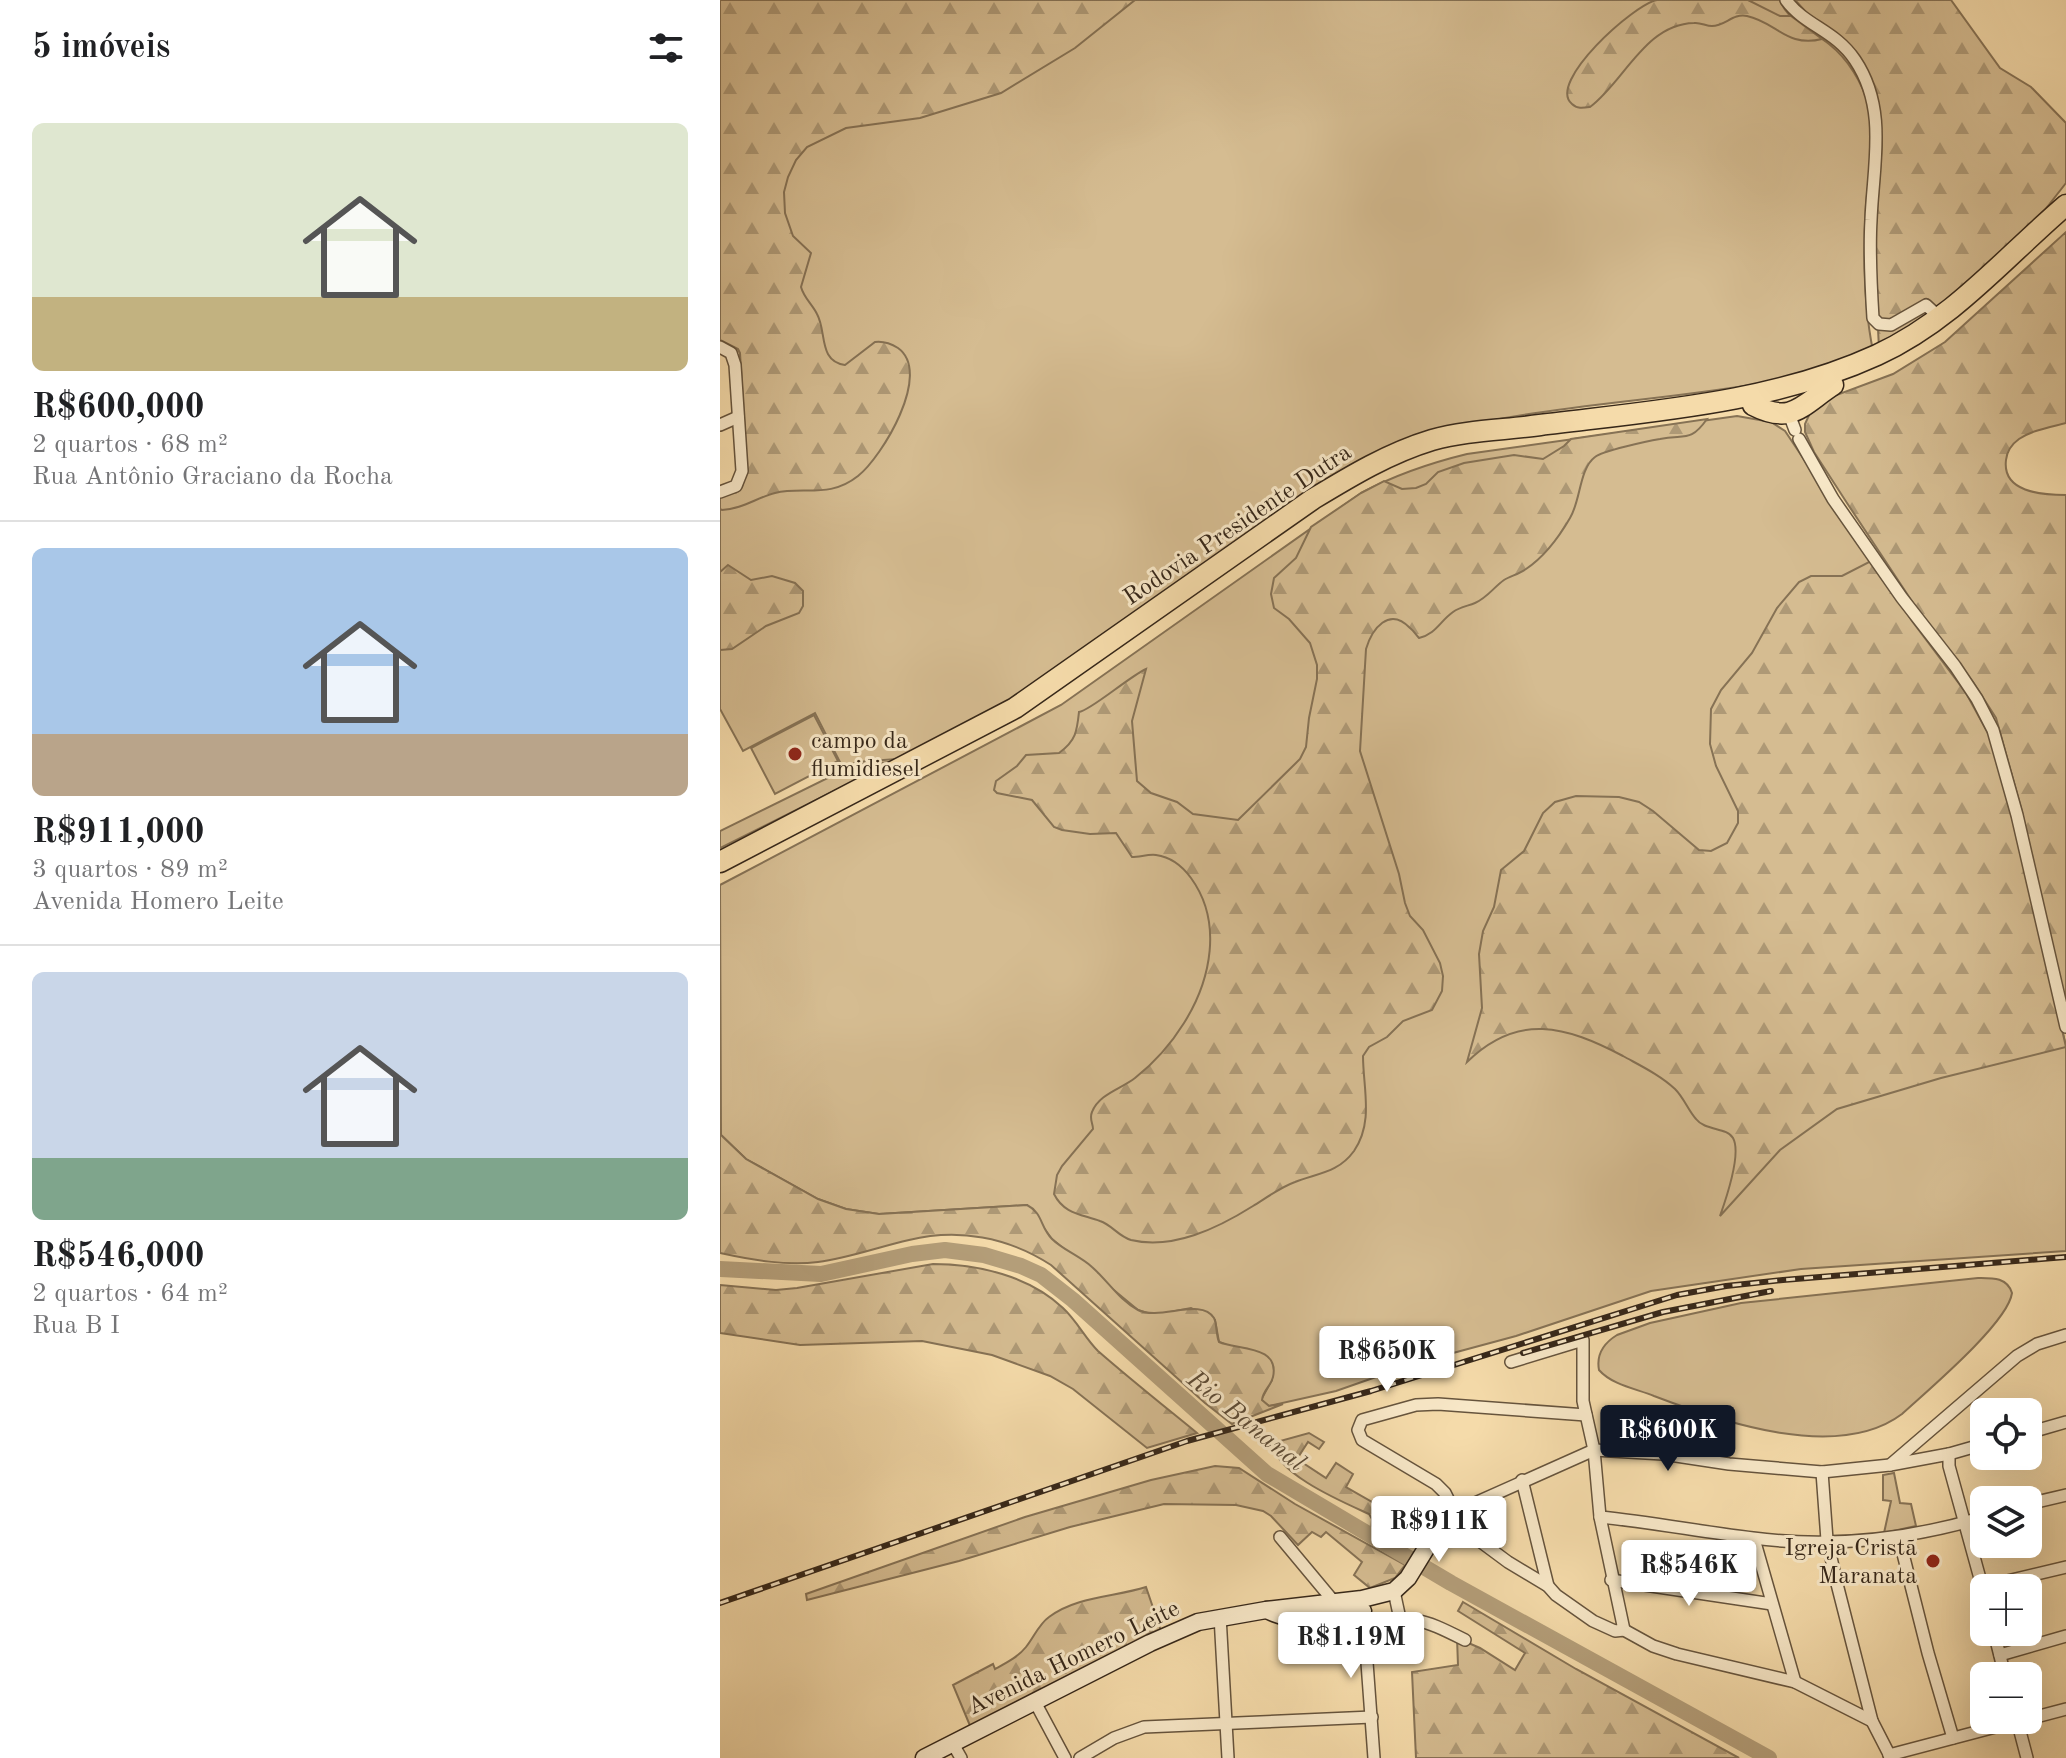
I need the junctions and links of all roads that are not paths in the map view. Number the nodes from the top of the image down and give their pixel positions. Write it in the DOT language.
graph roads {
  1 [pos="1786,0"];
  2 [pos="2066,188"];
  3 [pos="2066,205"];
  4 [pos="2066,220"];
  5 [pos="2019,249"];
  6 [pos="1940,318"];
  7 [pos="720,347"];
  8 [pos="1833,385"];
  9 [pos="1753,405"];
  10 [pos="738,417"];
  11 [pos="720,425"];
  12 [pos="1794,428"];
  13 [pos="723,491"];
  14 [pos="724,858"];
  15 [pos="720,876"];
  16 [pos="2066,1027"];
  17 [pos="2066,1335"];
  18 [pos="1511,1362"];
  19 [pos="1586,1415"];
  20 [pos="2066,1422"];
  21 [pos="2042,1429"];
  22 [pos="1970,1448"];
  23 [pos="1594,1450"];
  24 [pos="1949,1454"];
  25 [pos="1890,1465"];
  26 [pos="1822,1472"];
  27 [pos="1522,1480"];
  28 [pos="2066,1495"];
  29 [pos="2042,1501"];
  30 [pos="1450,1513"];
  31 [pos="1600,1517"];
  32 [pos="1970,1521"];
  33 [pos="1965,1522"];
  34 [pos="1280,1537"];
  35 [pos="1899,1538"];
  36 [pos="1754,1539"];
  37 [pos="1827,1540"];
  38 [pos="2066,1567"];
  39 [pos="1979,1574"];
  40 [pos="2041,1574"];
  41 [pos="1611,1580"];
  42 [pos="1548,1586"];
  43 [pos="1394,1591"];
  44 [pos="1335,1603"];
  45 [pos="1772,1604"];
  46 [pos="1266,1610"];
  47 [pos="1363,1612"];
  48 [pos="1220,1616"];
  49 [pos="1400,1619"];
  50 [pos="1624,1630"];
  51 [pos="2066,1636"];
  52 [pos="1465,1640"];
  53 [pos="1998,1646"];
  54 [pos="1787,1655"];
  55 [pos="2000,1655"];
  56 [pos="2002,1662"];
  57 [pos="1766,1674"];
  58 [pos="1795,1682"];
  59 [pos="1035,1702"];
  60 [pos="2066,1709"];
  61 [pos="2042,1715"];
  62 [pos="1372,1717"];
  63 [pos="1872,1721"];
  64 [pos="1227,1725"];
  65 [pos="1970,1734"];
  66 [pos="2023,1734"];
  67 [pos="1953,1738"];
  68 [pos="957,1751"];
  69 [pos="1910,1753"];
  70 [pos="1063,1755"];
  71 [pos="1890,1756"];
  72 [pos="924,1758"];
  73 [pos="1080,1758"];
  74 [pos="1228,1758"];
  75 [pos="1374,1758"];
  76 [pos="2027,1758"];
  1 -- 6 [label="street"];
  2 -- 5 [label="highway"];
  3 -- 5 [label="highway, Rodovia Presidente Dutra"];
  4 -- 8 [label="highway, Rodovia Presidente Dutra"];
  5 -- 6 [label="highway, Rodovia Presidente Dutra"];
  6 -- 14 [label="highway, Rodovia Presidente Dutra"];
  7 -- 10 [label="street"];
  8 -- 9 [label="highway, Rodovia Presidente Dutra"];
  8 -- 12 [label="highway"];
  9 -- 12 [label="highway"];
  9 -- 15 [label="highway, Rodovia Presidente Dutra"];
  10 -- 11 [label="street"];
  10 -- 13 [label="street"];
  12 -- 16 [label="street"];
  17 -- 25 [label="street"];
  18 -- 19 [label="street"];
  19 -- 23 [label="street"];
  19 -- 30 [label="street"];
  20 -- 21 [label="street"];
  22 -- 24 [label="street"];
  23 -- 26 [label="street"];
  23 -- 27 [label="street"];
  23 -- 31 [label="street"];
  24 -- 25 [label="street"];
  24 -- 33 [label="street"];
  25 -- 26 [label="street"];
  26 -- 37 [label="street"];
  27 -- 30 [label="street"];
  27 -- 42 [label="street"];
  28 -- 29 [label="street"];
  30 -- 42 [label="street"];
  30 -- 43 [label="street, Avenida Homero Leite"];
  31 -- 36 [label="street"];
  31 -- 41 [label="street"];
  32 -- 33 [label="street"];
  33 -- 35 [label="street"];
  33 -- 39 [label="street"];
  34 -- 44 [label="street"];
  35 -- 37 [label="street"];
  35 -- 67 [label="street"];
  36 -- 37 [label="street"];
  36 -- 45 [label="street"];
  37 -- 63 [label="street"];
  38 -- 40 [label="street"];
  41 -- 45 [label="street"];
  41 -- 50 [label="street"];
  42 -- 50 [label="street"];
  43 -- 47 [label="street, Avenida Homero Leite"];
  43 -- 49 [label="street"];
  44 -- 46 [label="street, Avenida Homero Leite"];
  44 -- 47 [label="street, Avenida Homero Leite"];
  45 -- 54 [label="street"];
  46 -- 47 [label="street"];
  46 -- 48 [label="street, Avenida Homero Leite"];
  47 -- 49 [label="street"];
  47 -- 62 [label="street"];
  48 -- 59 [label="street, Avenida Homero Leite"];
  48 -- 64 [label="street"];
  49 -- 52 [label="street"];
  50 -- 57 [label="street"];
  51 -- 55 [label="street"];
  53 -- 55 [label="street"];
  54 -- 57 [label="street"];
  54 -- 58 [label="street"];
  55 -- 56 [label="street"];
  57 -- 58 [label="street"];
  58 -- 63 [label="street"];
  59 -- 68 [label="street, Avenida Homero Leite"];
  59 -- 70 [label="street"];
  60 -- 61 [label="street"];
  62 -- 64 [label="street"];
  62 -- 75 [label="street"];
  63 -- 71 [label="street"];
  64 -- 73 [label="street"];
  64 -- 74 [label="street"];
  65 -- 67 [label="street"];
  66 -- 76 [label="street"];
  67 -- 69 [label="street"];
  68 -- 72 [label="street, Avenida Homero Leite"];
  69 -- 71 [label="street"];
}
